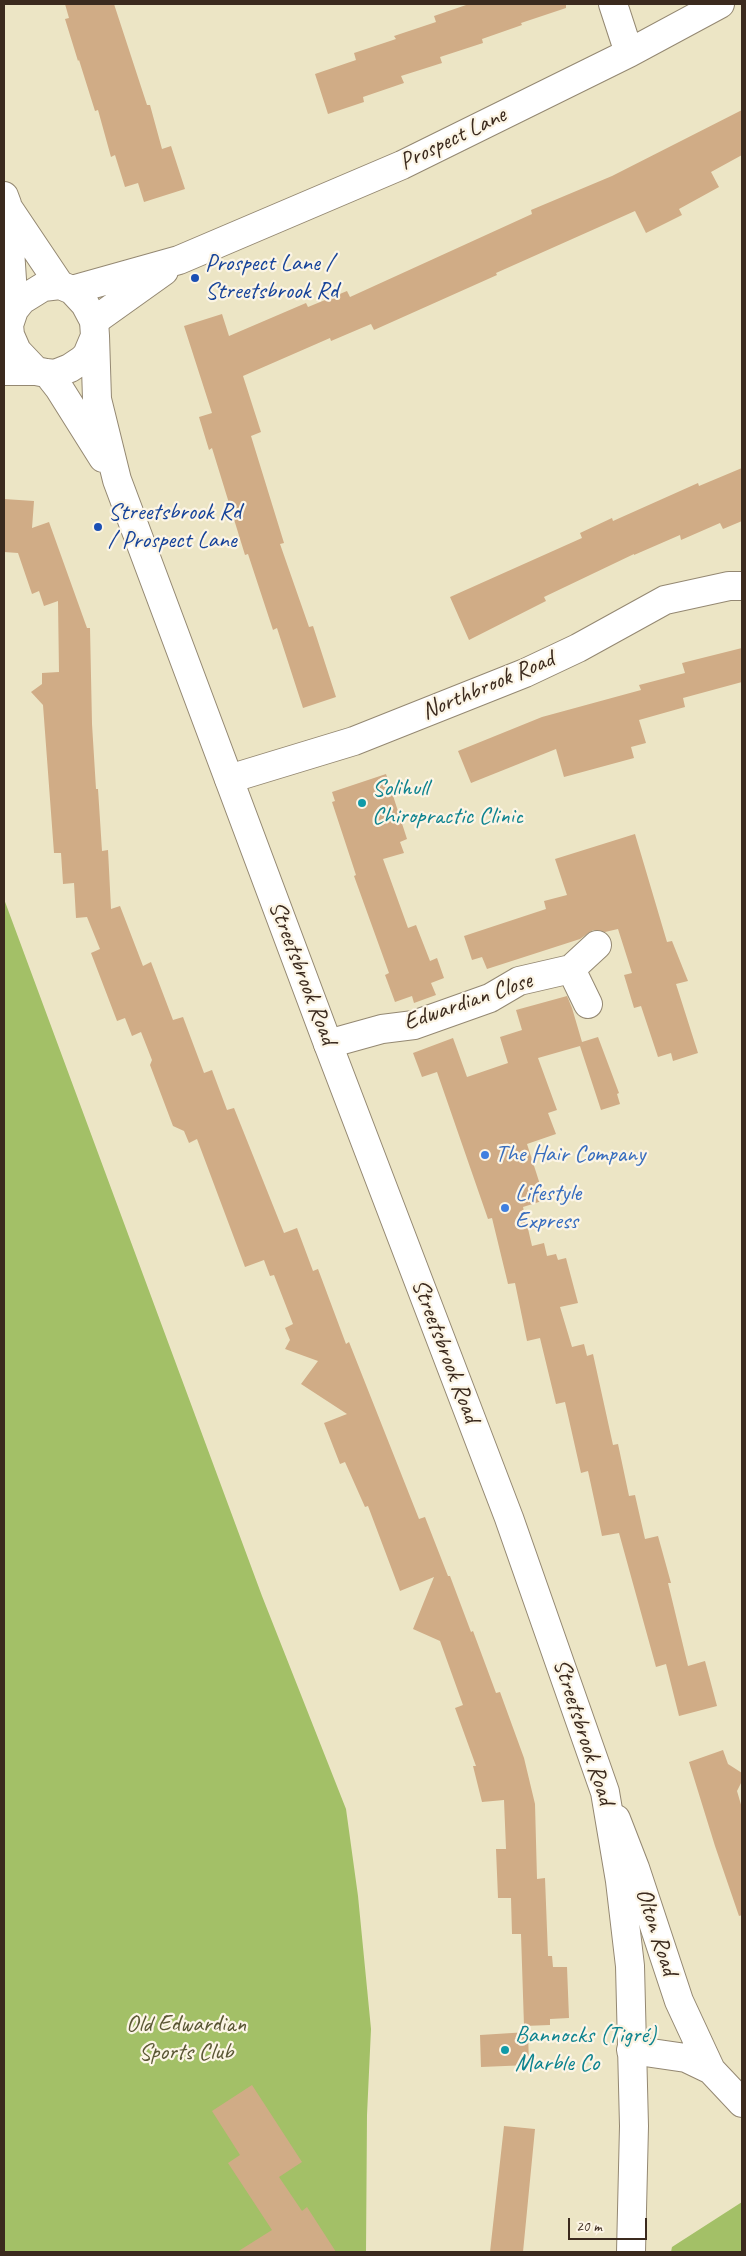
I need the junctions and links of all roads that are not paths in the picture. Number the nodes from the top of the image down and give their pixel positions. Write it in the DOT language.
graph roads {
  1 [pos="613,4"];
  2 [pos="720,4"];
  3 [pos="629,53"];
  4 [pos="5,200"];
  5 [pos="180,260"];
  6 [pos="66,287"];
  7 [pos="9,321"];
  8 [pos="95,328"];
  9 [pos="4,371"];
  10 [pos="42,372"];
  11 [pos="117,480"];
  12 [pos="742,586"];
  13 [pos="229,779"];
  14 [pos="597,945"];
  15 [pos="571,969"];
  16 [pos="588,1004"];
  17 [pos="328,1044"];
  18 [pos="605,1792"];
  19 [pos="631,2050"];
  20 [pos="710,2070"];
  21 [pos="742,2103"];
  22 [pos="631,2252"];
  1 -- 3 [label="main road"];
  2 -- 3 [label="main road, Prospect Lane"];
  3 -- 5 [label="main road, Prospect Lane"];
  4 -- 6 [label="main road"];
  4 -- 7 [label="main road"];
  5 -- 6 [label="main road, Prospect Lane"];
  5 -- 8 [label="main road, Prospect Lane"];
  6 -- 7 [label="main road"];
  6 -- 8 [label="main road"];
  7 -- 10 [label="main road"];
  8 -- 10 [label="main road"];
  8 -- 11 [label="main road, Streetsbrook Road"];
  9 -- 10 [label="main road"];
  10 -- 11 [label="main road, Streetsbrook Road"];
  11 -- 13 [label="main road, Streetsbrook Road"];
  12 -- 13 [label="main road, Northbrook Road"];
  13 -- 17 [label="main road, Streetsbrook Road"];
  14 -- 15 [label="main road"];
  15 -- 16 [label="main road"];
  15 -- 17 [label="main road, Edwardian Close"];
  17 -- 18 [label="main road, Streetsbrook Road"];
  18 -- 19 [label="main road, Streetsbrook Road"];
  18 -- 20 [label="main road, Olton Road"];
  19 -- 20 [label="main road, Olton Road"];
  19 -- 22 [label="main road, Streetsbrook Road"];
  20 -- 21 [label="main road, Olton Road"];
}
